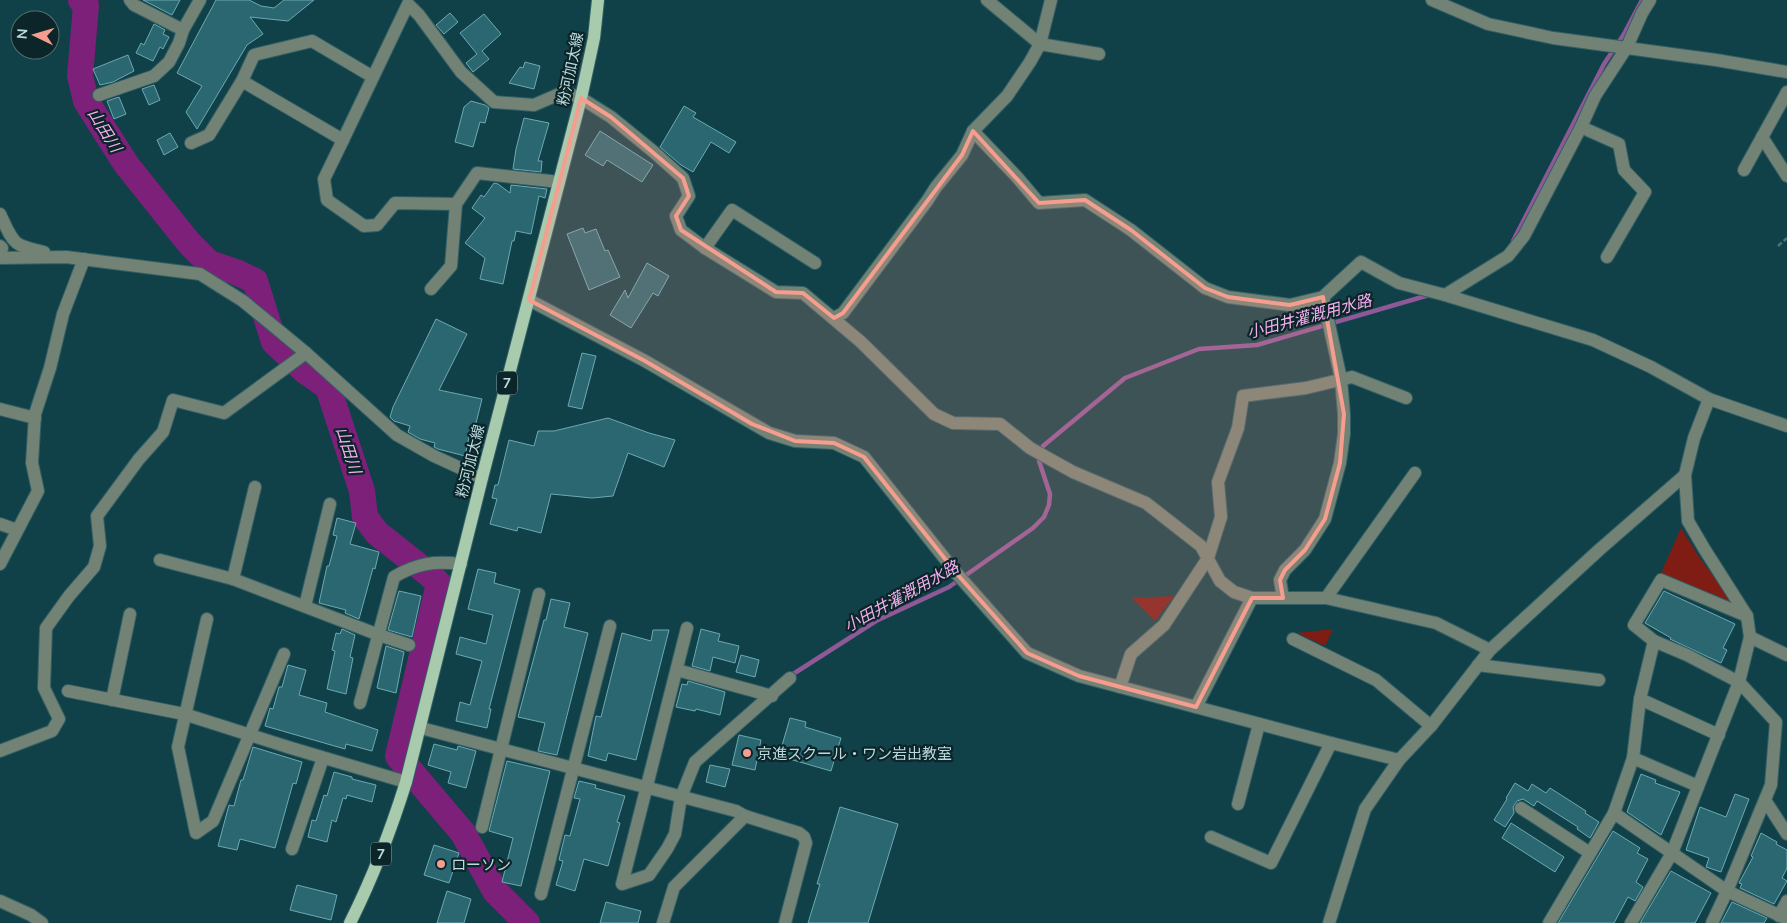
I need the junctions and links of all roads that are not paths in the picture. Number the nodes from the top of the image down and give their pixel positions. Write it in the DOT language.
graph roads {
  1 [pos="130,0"];
  2 [pos="200,0"];
  3 [pos="598,0"];
  4 [pos="986,0"];
  5 [pos="1051,0"];
  6 [pos="1432,0"];
  7 [pos="1650,0"];
  8 [pos="404,2"];
  9 [pos="1447,3"];
  10 [pos="183,30"];
  11 [pos="1040,44"];
  12 [pos="1627,47"];
  13 [pos="1099,54"];
  14 [pos="1787,72"];
  15 [pos="373,77"];
  16 [pos="242,81"];
  17 [pos="1787,92"];
  18 [pos="99,96"];
  19 [pos="581,98"];
  20 [pos="1581,127"];
  21 [pos="973,132"];
  22 [pos="1762,137"];
  23 [pos="343,140"];
  24 [pos="191,143"];
  25 [pos="1744,170"];
  26 [pos="1787,176"];
  27 [pos="559,182"];
  28 [pos="456,204"];
  29 [pos="0,214"];
  30 [pos="0,246"];
  31 [pos="705,248"];
  32 [pos="66,257"];
  33 [pos="1607,257"];
  34 [pos="0,259"];
  35 [pos="84,259"];
  36 [pos="815,263"];
  37 [pos="430,289"];
  38 [pos="1445,295"];
  39 [pos="1323,297"];
  40 [pos="529,300"];
  41 [pos="834,318"];
  42 [pos="306,353"];
  43 [pos="1341,379"];
  44 [pos="1406,398"];
  45 [pos="1709,399"];
  46 [pos="0,409"];
  47 [pos="35,418"];
  48 [pos="1787,426"];
  49 [pos="1415,473"];
  50 [pos="1685,475"];
  51 [pos="482,478"];
  52 [pos="254,487"];
  53 [pos="330,504"];
  54 [pos="0,524"];
  55 [pos="18,530"];
  56 [pos="1208,558"];
  57 [pos="160,560"];
  58 [pos="0,564"];
  59 [pos="461,564"];
  60 [pos="233,579"];
  61 [pos="539,594"];
  62 [pos="1252,598"];
  63 [pos="1282,598"];
  64 [pos="1326,598"];
  65 [pos="305,606"];
  66 [pos="130,614"];
  67 [pos="1747,616"];
  68 [pos="207,619"];
  69 [pos="610,626"];
  70 [pos="687,628"];
  71 [pos="379,635"];
  72 [pos="1750,637"];
  73 [pos="1293,639"];
  74 [pos="1654,641"];
  75 [pos="409,645"];
  76 [pos="1490,650"];
  77 [pos="284,654"];
  78 [pos="1787,655"];
  79 [pos="1478,665"];
  80 [pos="677,670"];
  81 [pos="790,678"];
  82 [pos="1599,680"];
  83 [pos="1739,682"];
  84 [pos="1120,687"];
  85 [pos="68,691"];
  86 [pos="772,696"];
  87 [pos="1640,699"];
  88 [pos="112,700"];
  89 [pos="360,703"];
  90 [pos="1196,707"];
  91 [pos="184,714"];
  92 [pos="1259,724"];
  93 [pos="1432,726"];
  94 [pos="421,728"];
  95 [pos="249,735"];
  96 [pos="1718,735"];
  97 [pos="1332,743"];
  98 [pos="501,749"];
  99 [pos="0,751"];
  100 [pos="323,758"];
  101 [pos="1633,758"];
  102 [pos="1399,760"];
  103 [pos="573,768"];
  104 [pos="406,782"];
  105 [pos="1698,786"];
  106 [pos="648,788"];
  107 [pos="681,797"];
  108 [pos="1765,800"];
  109 [pos="1238,804"];
  110 [pos="1521,808"];
  111 [pos="1614,812"];
  112 [pos="745,816"];
  113 [pos="482,826"];
  114 [pos="1787,834"];
  115 [pos="1211,837"];
  116 [pos="292,849"];
  117 [pos="1590,853"];
  118 [pos="1672,853"];
  119 [pos="1727,891"];
  120 [pos="542,894"];
  121 [pos="1787,900"];
  122 [pos="0,901"];
  123 [pos="1783,919"];
  124 [pos="42,923"];
  125 [pos="350,923"];
  126 [pos="663,923"];
  127 [pos="785,923"];
  128 [pos="1329,923"];
  129 [pos="1549,923"];
  130 [pos="1631,923"];
  131 [pos="1712,923"];
  1 -- 10 [label="street"];
  2 -- 10 [label="street"];
  3 -- 19 [label="main road, 粉河加太線 / 7"];
  4 -- 11 [label="street"];
  5 -- 11 [label="street"];
  6 -- 9 [label="street"];
  7 -- 12 [label="street"];
  8 -- 15 [label="street"];
  8 -- 19 [label="street"];
  9 -- 12 [label="street"];
  10 -- 18 [label="street"];
  11 -- 13 [label="street"];
  11 -- 21 [label="street"];
  12 -- 14 [label="street"];
  12 -- 20 [label="street"];
  15 -- 16 [label="street"];
  15 -- 23 [label="street"];
  16 -- 23 [label="street"];
  16 -- 24 [label="street"];
  17 -- 22 [label="street"];
  19 -- 27 [label="main road, 粉河加太線 / 7"];
  19 -- 31 [label="street"];
  20 -- 33 [label="street"];
  20 -- 38 [label="street"];
  21 -- 39 [label="street"];
  21 -- 41 [label="street"];
  22 -- 25 [label="street"];
  22 -- 26 [label="street"];
  23 -- 28 [label="street"];
  27 -- 28 [label="street"];
  27 -- 40 [label="main road, 粉河加太線 / 7"];
  28 -- 37 [label="street"];
  29 -- 32 [label="street"];
  30 -- 34 [label="street"];
  31 -- 36 [label="street"];
  31 -- 41 [label="street"];
  32 -- 34 [label="street"];
  32 -- 35 [label="street"];
  35 -- 42 [label="street"];
  35 -- 47 [label="street"];
  38 -- 39 [label="street"];
  38 -- 45 [label="street"];
  39 -- 43 [label="street"];
  40 -- 51 [label="main road, 粉河加太線 / 7"];
  40 -- 84 [label="street"];
  41 -- 56 [label="street"];
  42 -- 51 [label="street"];
  42 -- 99 [label="street"];
  43 -- 44 [label="street"];
  43 -- 56 [label="street"];
  43 -- 63 [label="street"];
  45 -- 48 [label="street"];
  45 -- 50 [label="street"];
  46 -- 47 [label="street"];
  47 -- 55 [label="street"];
  49 -- 64 [label="street"];
  50 -- 67 [label="street"];
  50 -- 76 [label="street"];
  51 -- 59 [label="main road, 粉河加太線 / 7"];
  52 -- 60 [label="street"];
  53 -- 65 [label="street"];
  54 -- 55 [label="street"];
  55 -- 58 [label="street"];
  56 -- 62 [label="street"];
  56 -- 84 [label="street"];
  57 -- 60 [label="street"];
  59 -- 71 [label="street"];
  59 -- 94 [label="main road, 粉河加太線 / 7"];
  60 -- 65 [label="street"];
  61 -- 98 [label="street"];
  62 -- 63 [label="street"];
  62 -- 90 [label="street"];
  63 -- 64 [label="street"];
  64 -- 76 [label="street"];
  65 -- 71 [label="street"];
  66 -- 88 [label="street"];
  67 -- 72 [label="street"];
  67 -- 74 [label="street"];
  68 -- 91 [label="street"];
  69 -- 103 [label="street"];
  70 -- 80 [label="street"];
  71 -- 75 [label="street"];
  71 -- 89 [label="street"];
  72 -- 78 [label="street"];
  72 -- 83 [label="street"];
  73 -- 93 [label="street"];
  74 -- 83 [label="street"];
  74 -- 87 [label="street"];
  76 -- 79 [label="street"];
  77 -- 95 [label="street"];
  79 -- 82 [label="street"];
  79 -- 93 [label="street"];
  80 -- 86 [label="street"];
  80 -- 106 [label="street"];
  81 -- 86 [label="street"];
  83 -- 96 [label="street"];
  83 -- 108 [label="street"];
  84 -- 90 [label="street"];
  85 -- 88 [label="street"];
  86 -- 107 [label="street"];
  87 -- 96 [label="street"];
  87 -- 101 [label="street"];
  88 -- 91 [label="street"];
  90 -- 92 [label="street"];
  91 -- 95 [label="street"];
  91 -- 95 [label="street"];
  92 -- 97 [label="street"];
  92 -- 109 [label="street"];
  93 -- 102 [label="street"];
  94 -- 98 [label="street"];
  94 -- 104 [label="main road, 粉河加太線 / 7"];
  95 -- 100 [label="street"];
  96 -- 105 [label="street"];
  97 -- 102 [label="street"];
  97 -- 115 [label="street"];
  98 -- 103 [label="street"];
  98 -- 113 [label="street"];
  100 -- 104 [label="street"];
  100 -- 116 [label="street"];
  101 -- 105 [label="street"];
  101 -- 111 [label="street"];
  102 -- 128 [label="street"];
  103 -- 106 [label="street"];
  103 -- 120 [label="street"];
  104 -- 125 [label="main road, 粉河加太線 / 7"];
  105 -- 118 [label="street"];
  106 -- 107 [label="street"];
  106 -- 107 [label="street"];
  107 -- 112 [label="street"];
  108 -- 114 [label="street"];
  108 -- 119 [label="street"];
  110 -- 117 [label="street"];
  111 -- 117 [label="street"];
  111 -- 118 [label="street"];
  112 -- 126 [label="street"];
  112 -- 127 [label="street"];
  117 -- 129 [label="street"];
  118 -- 119 [label="street"];
  118 -- 130 [label="street"];
  119 -- 123 [label="street"];
  119 -- 131 [label="street"];
  121 -- 123 [label="street"];
  122 -- 124 [label="street"];
}
